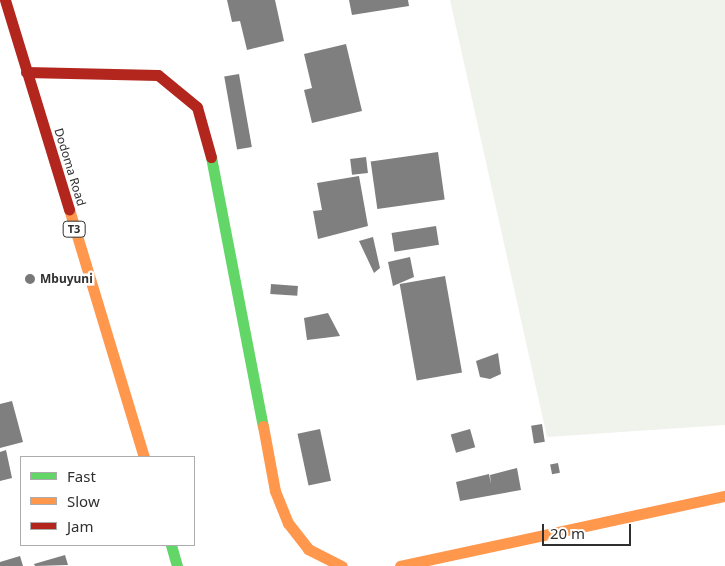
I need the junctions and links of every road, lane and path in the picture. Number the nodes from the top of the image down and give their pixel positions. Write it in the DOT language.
graph roads {
  1 [pos="5,0"];
  2 [pos="26,72"];
  3 [pos="144,456"];
  4 [pos="725,496"];
  5 [pos="171,546"];
  6 [pos="177,566"];
  7 [pos="342,566"];
  8 [pos="400,566"];
  1 -- 2 [label="main road, Dodoma Road / T3"];
  2 -- 3 [label="main road, Dodoma Road / T3"];
  2 -- 7 [label="main road"];
  4 -- 8 [label="main road"];
  5 -- 6 [label="main road"];
}
